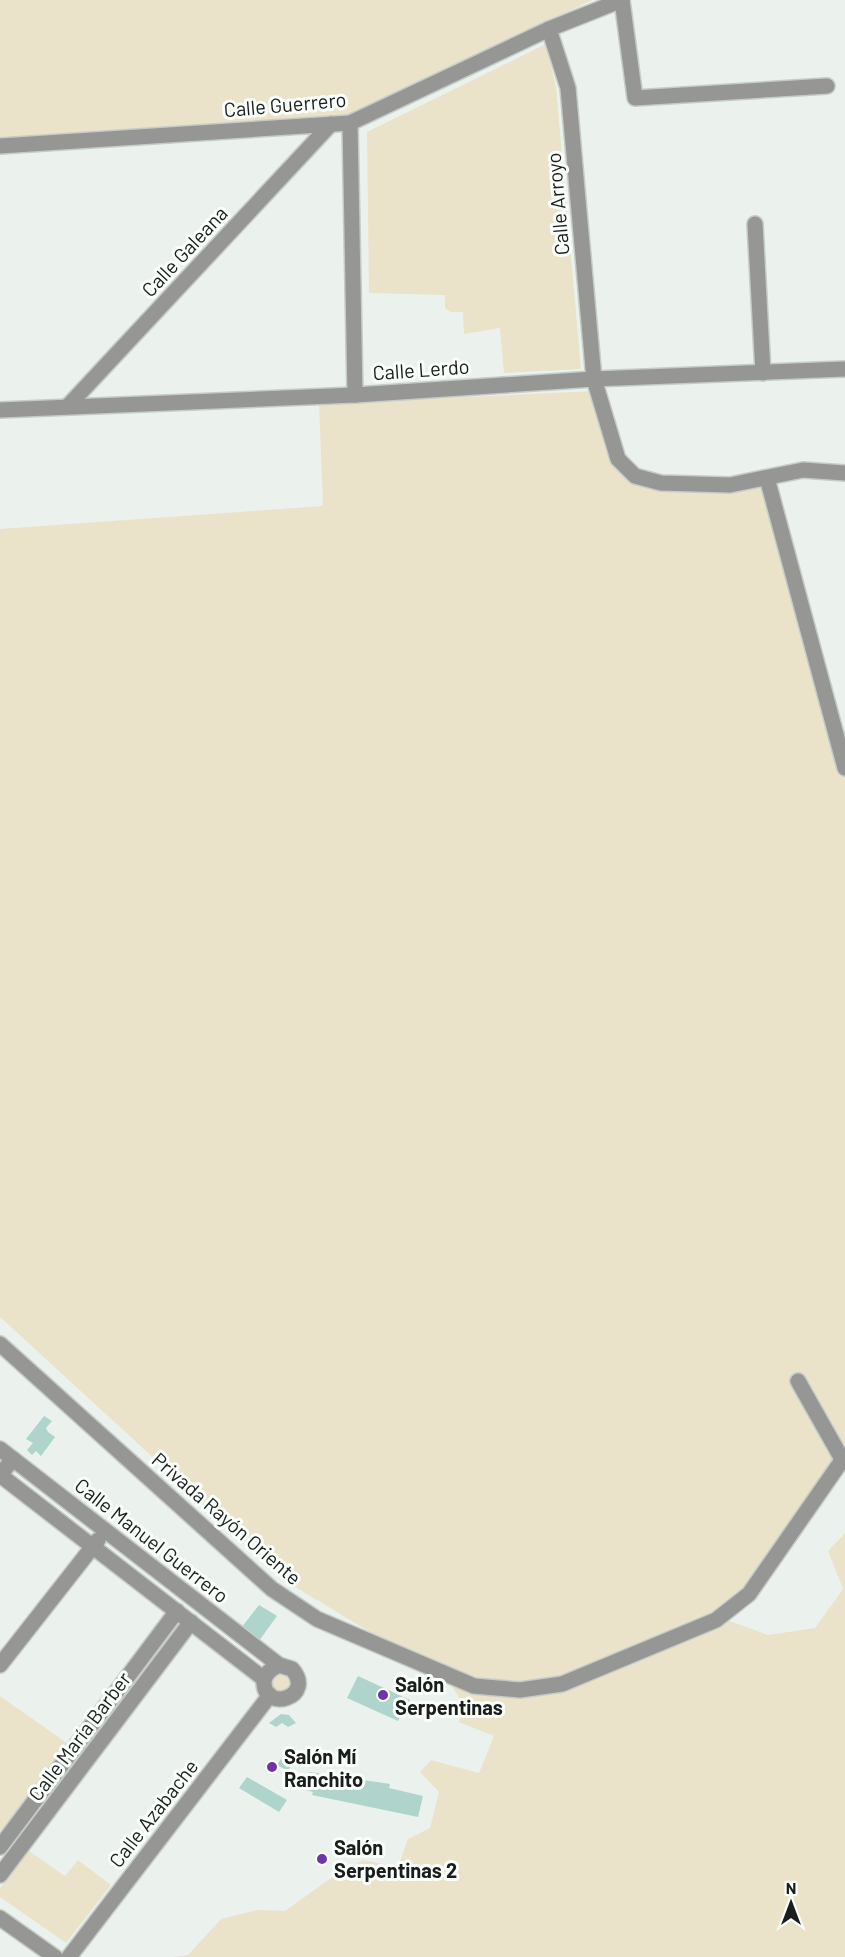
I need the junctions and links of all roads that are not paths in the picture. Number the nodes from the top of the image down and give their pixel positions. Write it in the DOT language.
graph roads {
  1 [pos="622,0"];
  2 [pos="549,29"];
  3 [pos="827,86"];
  4 [pos="350,123"];
  5 [pos="331,124"];
  6 [pos="0,146"];
  7 [pos="755,224"];
  8 [pos="845,369"];
  9 [pos="763,373"];
  10 [pos="594,379"];
  11 [pos="355,394"];
  12 [pos="67,407"];
  13 [pos="0,410"];
  14 [pos="845,472"];
  15 [pos="768,478"];
  16 [pos="845,768"];
  17 [pos="0,1344"];
  18 [pos="798,1381"];
  19 [pos="0,1449"];
  20 [pos="844,1458"];
  21 [pos="13,1460"];
  22 [pos="0,1475"];
  23 [pos="107,1531"];
  24 [pos="91,1546"];
  25 [pos="177,1611"];
  26 [pos="191,1622"];
  27 [pos="0,1665"];
  28 [pos="279,1665"];
  29 [pos="264,1679"];
  30 [pos="270,1695"];
  31 [pos="0,1847"];
  32 [pos="0,1875"];
  33 [pos="0,1918"];
  34 [pos="55,1957"];
  35 [pos="69,1957"];
  1 -- 2 [label="street, Calle Guerrero"];
  1 -- 3 [label="street"];
  2 -- 4 [label="street, Calle Guerrero"];
  2 -- 10 [label="street, Calle Arroyo"];
  4 -- 5 [label="street, Calle Guerrero"];
  4 -- 11 [label="street"];
  5 -- 6 [label="street, Calle Guerrero"];
  5 -- 12 [label="street, Calle Galeana"];
  7 -- 9 [label="street"];
  8 -- 9 [label="street, Calle Lerdo"];
  9 -- 10 [label="street, Calle Lerdo"];
  10 -- 11 [label="street, Calle Lerdo"];
  10 -- 15 [label="street, Calle Arroyo"];
  11 -- 12 [label="street, Calle Lerdo"];
  12 -- 13 [label="street, Calle Lerdo"];
  14 -- 15 [label="street, Calle Arroyo"];
  15 -- 16 [label="street"];
  17 -- 20 [label="street, Privada Rayón Oriente"];
  18 -- 20 [label="street"];
  19 -- 21 [label="street, Calle Manuel Guerrero"];
  21 -- 22 [label="street"];
  21 -- 23 [label="street, Calle Manuel Guerrero"];
  22 -- 24 [label="street, Calle Manuel Guerrero"];
  23 -- 24 [label="street"];
  23 -- 28 [label="street, Calle Manuel Guerrero"];
  24 -- 25 [label="street, Calle Manuel Guerrero"];
  24 -- 27 [label="street"];
  25 -- 26 [label="street, Calle Manuel Guerrero"];
  25 -- 31 [label="street, Calle María Barber"];
  26 -- 29 [label="street, Calle Manuel Guerrero"];
  26 -- 32 [label="street, Calle María Barber"];
  28 -- 29 [label="street"];
  28 -- 30 [label="street"];
  29 -- 30 [label="street"];
  30 -- 35 [label="street, Calle Azabache"];
  33 -- 34 [label="street"];
}
